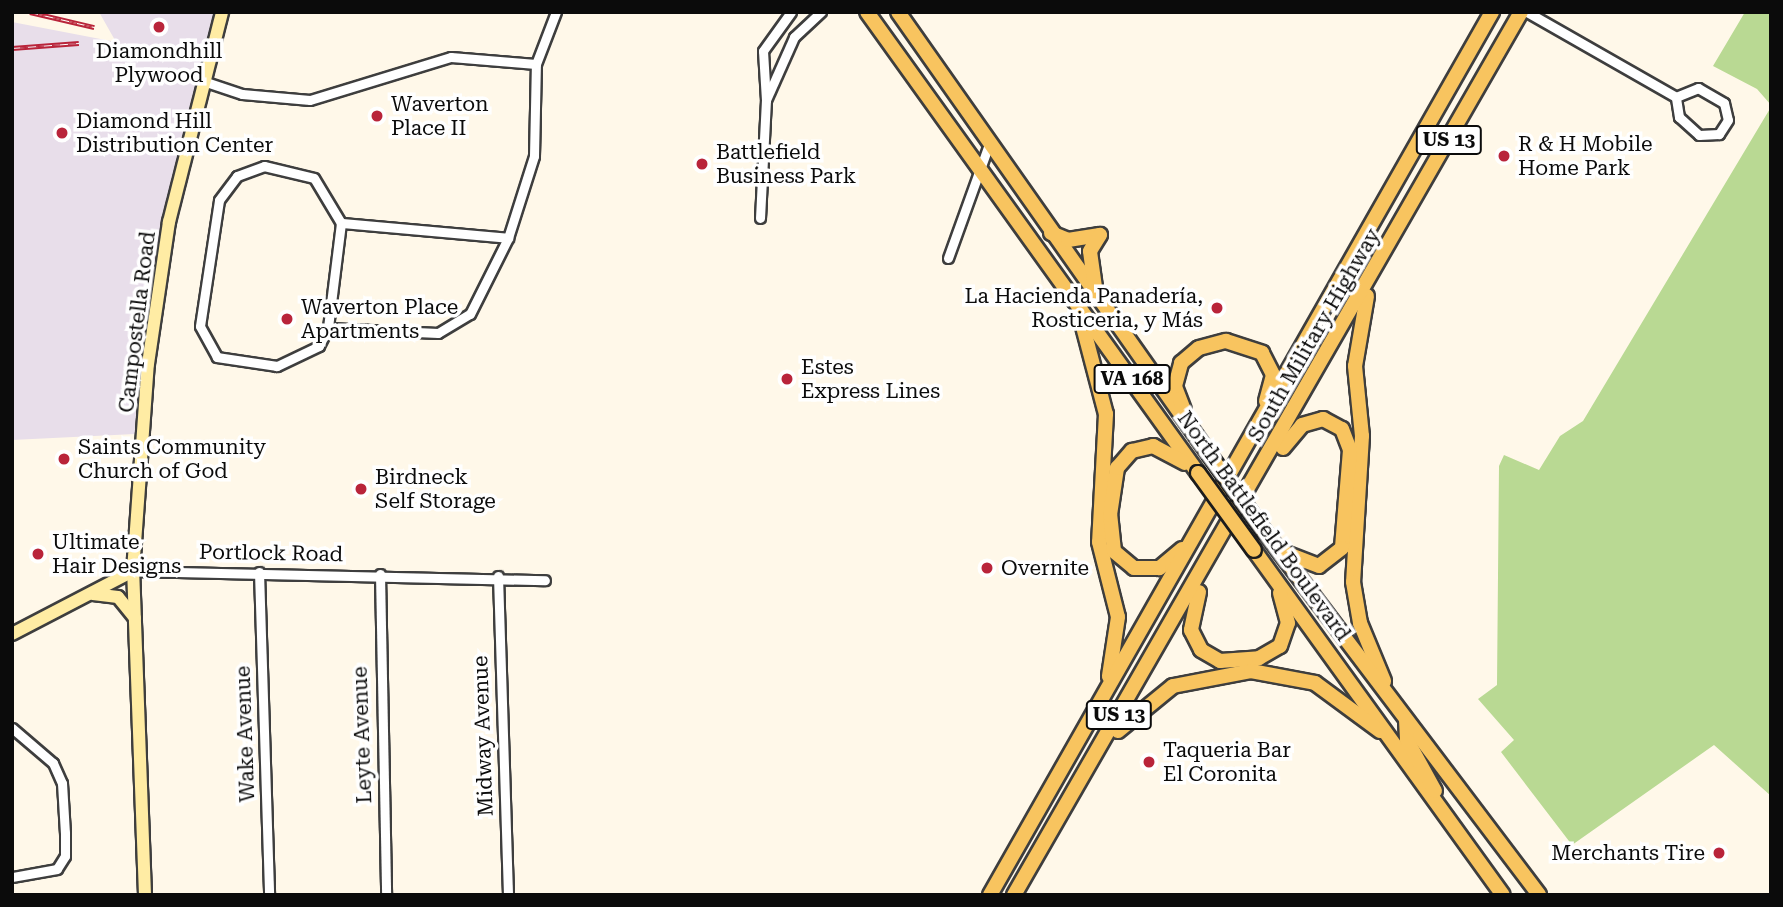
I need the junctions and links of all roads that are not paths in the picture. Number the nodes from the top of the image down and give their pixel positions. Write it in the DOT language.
graph roads {
  1 [pos="222,12"];
  2 [pos="556,12"];
  3 [pos="791,12"];
  4 [pos="821,12"];
  5 [pos="867,12"];
  6 [pos="898,12"];
  7 [pos="1492,12"];
  8 [pos="1521,12"];
  9 [pos="1527,12"];
  10 [pos="536,64"];
  11 [pos="203,81"];
  12 [pos="1676,97"];
  13 [pos="766,100"];
  14 [pos="989,144"];
  15 [pos="981,168"];
  16 [pos="760,218"];
  17 [pos="341,223"];
  18 [pos="1050,232"];
  19 [pos="508,238"];
  20 [pos="948,258"];
  21 [pos="1376,268"];
  22 [pos="1065,286"];
  23 [pos="1104,307"];
  24 [pos="328,328"];
  25 [pos="1209,454"];
  26 [pos="1237,466"];
  27 [pos="1198,473"];
  28 [pos="1252,488"];
  29 [pos="1209,514"];
  30 [pos="1264,531"];
  31 [pos="1224,536"];
  32 [pos="133,571"];
  33 [pos="259,572"];
  34 [pos="1270,573"];
  35 [pos="380,574"];
  36 [pos="498,576"];
  37 [pos="545,580"];
  38 [pos="89,594"];
  39 [pos="135,618"];
  40 [pos="12,634"];
  41 [pos="1105,693"];
  42 [pos="1396,707"];
  43 [pos="1406,720"];
  44 [pos="12,728"];
  45 [pos="1403,752"];
  46 [pos="1080,783"];
  47 [pos="1440,806"];
  48 [pos="12,877"];
  49 [pos="145,895"];
  50 [pos="269,895"];
  51 [pos="386,895"];
  52 [pos="508,895"];
  53 [pos="990,895"];
  54 [pos="1014,895"];
  55 [pos="1503,895"];
  56 [pos="1539,895"];
  1 -- 11 [label="main road, Campostella Road"];
  2 -- 10 [label="street"];
  3 -- 13 [label="street"];
  4 -- 13 [label="street"];
  5 -- 15 [label="main road, North Battlefield Boulevard / VA 168"];
  6 -- 14 [label="main road, North Battlefield Boulevard / VA 168"];
  7 -- 26 [label="main road, South Military Highway / US 13"];
  8 -- 21 [label="main road, South Military Highway / US 13"];
  9 -- 12 [label="street"];
  10 -- 11 [label="street"];
  10 -- 19 [label="street"];
  11 -- 32 [label="main road, Campostella Road"];
  12 -- 12 [label="street"];
  13 -- 16 [label="street"];
  14 -- 15 [label="street"];
  14 -- 18 [label="main road, North Battlefield Boulevard / VA 168"];
  15 -- 20 [label="street"];
  15 -- 22 [label="main road, North Battlefield Boulevard / VA 168"];
  17 -- 19 [label="street"];
  17 -- 24 [label="street"];
  17 -- 24 [label="street"];
  18 -- 23 [label="main road, North Battlefield Boulevard / VA 168"];
  18 -- 23 [label="main road"];
  19 -- 24 [label="street"];
  21 -- 28 [label="main road, South Military Highway / US 13"];
  21 -- 42 [label="main road"];
  22 -- 27 [label="main road, North Battlefield Boulevard / VA 168"];
  22 -- 41 [label="main road"];
  23 -- 25 [label="main road, North Battlefield Boulevard / VA 168"];
  25 -- 26 [label="main road"];
  25 -- 30 [label="main road, North Battlefield Boulevard / VA 168, bridge"];
  26 -- 29 [label="main road, South Military Highway / US 13"];
  27 -- 29 [label="main road"];
  27 -- 34 [label="main road, North Battlefield Boulevard / VA 168, bridge"];
  28 -- 30 [label="main road"];
  28 -- 31 [label="main road, South Military Highway / US 13"];
  29 -- 41 [label="main road, South Military Highway / US 13"];
  30 -- 42 [label="main road, North Battlefield Boulevard / VA 168"];
  31 -- 34 [label="main road"];
  31 -- 46 [label="main road, South Military Highway / US 13"];
  32 -- 33 [label="street, Portlock Road"];
  32 -- 38 [label="main road, Portlock Road"];
  32 -- 39 [label="main road, Campostella Road"];
  33 -- 35 [label="street, Portlock Road"];
  33 -- 50 [label="street, Wake Avenue"];
  34 -- 45 [label="main road, North Battlefield Boulevard / VA 168"];
  35 -- 36 [label="street, Portlock Road"];
  35 -- 51 [label="street, Leyte Avenue"];
  36 -- 37 [label="street, Portlock Road"];
  36 -- 52 [label="street, Midway Avenue"];
  38 -- 39 [label="main road"];
  38 -- 40 [label="main road, Portlock Road"];
  39 -- 49 [label="main road, Campostella Road"];
  41 -- 53 [label="main road, South Military Highway / US 13"];
  42 -- 43 [label="main road, VA 168"];
  43 -- 47 [label="main road"];
  43 -- 56 [label="main road, VA 168"];
  44 -- 48 [label="street"];
  45 -- 46 [label="main road"];
  45 -- 47 [label="main road, North Battlefield Boulevard / VA 168"];
  46 -- 54 [label="main road, South Military Highway / US 13"];
  47 -- 55 [label="main road, North Battlefield Boulevard / VA 168"];
}
